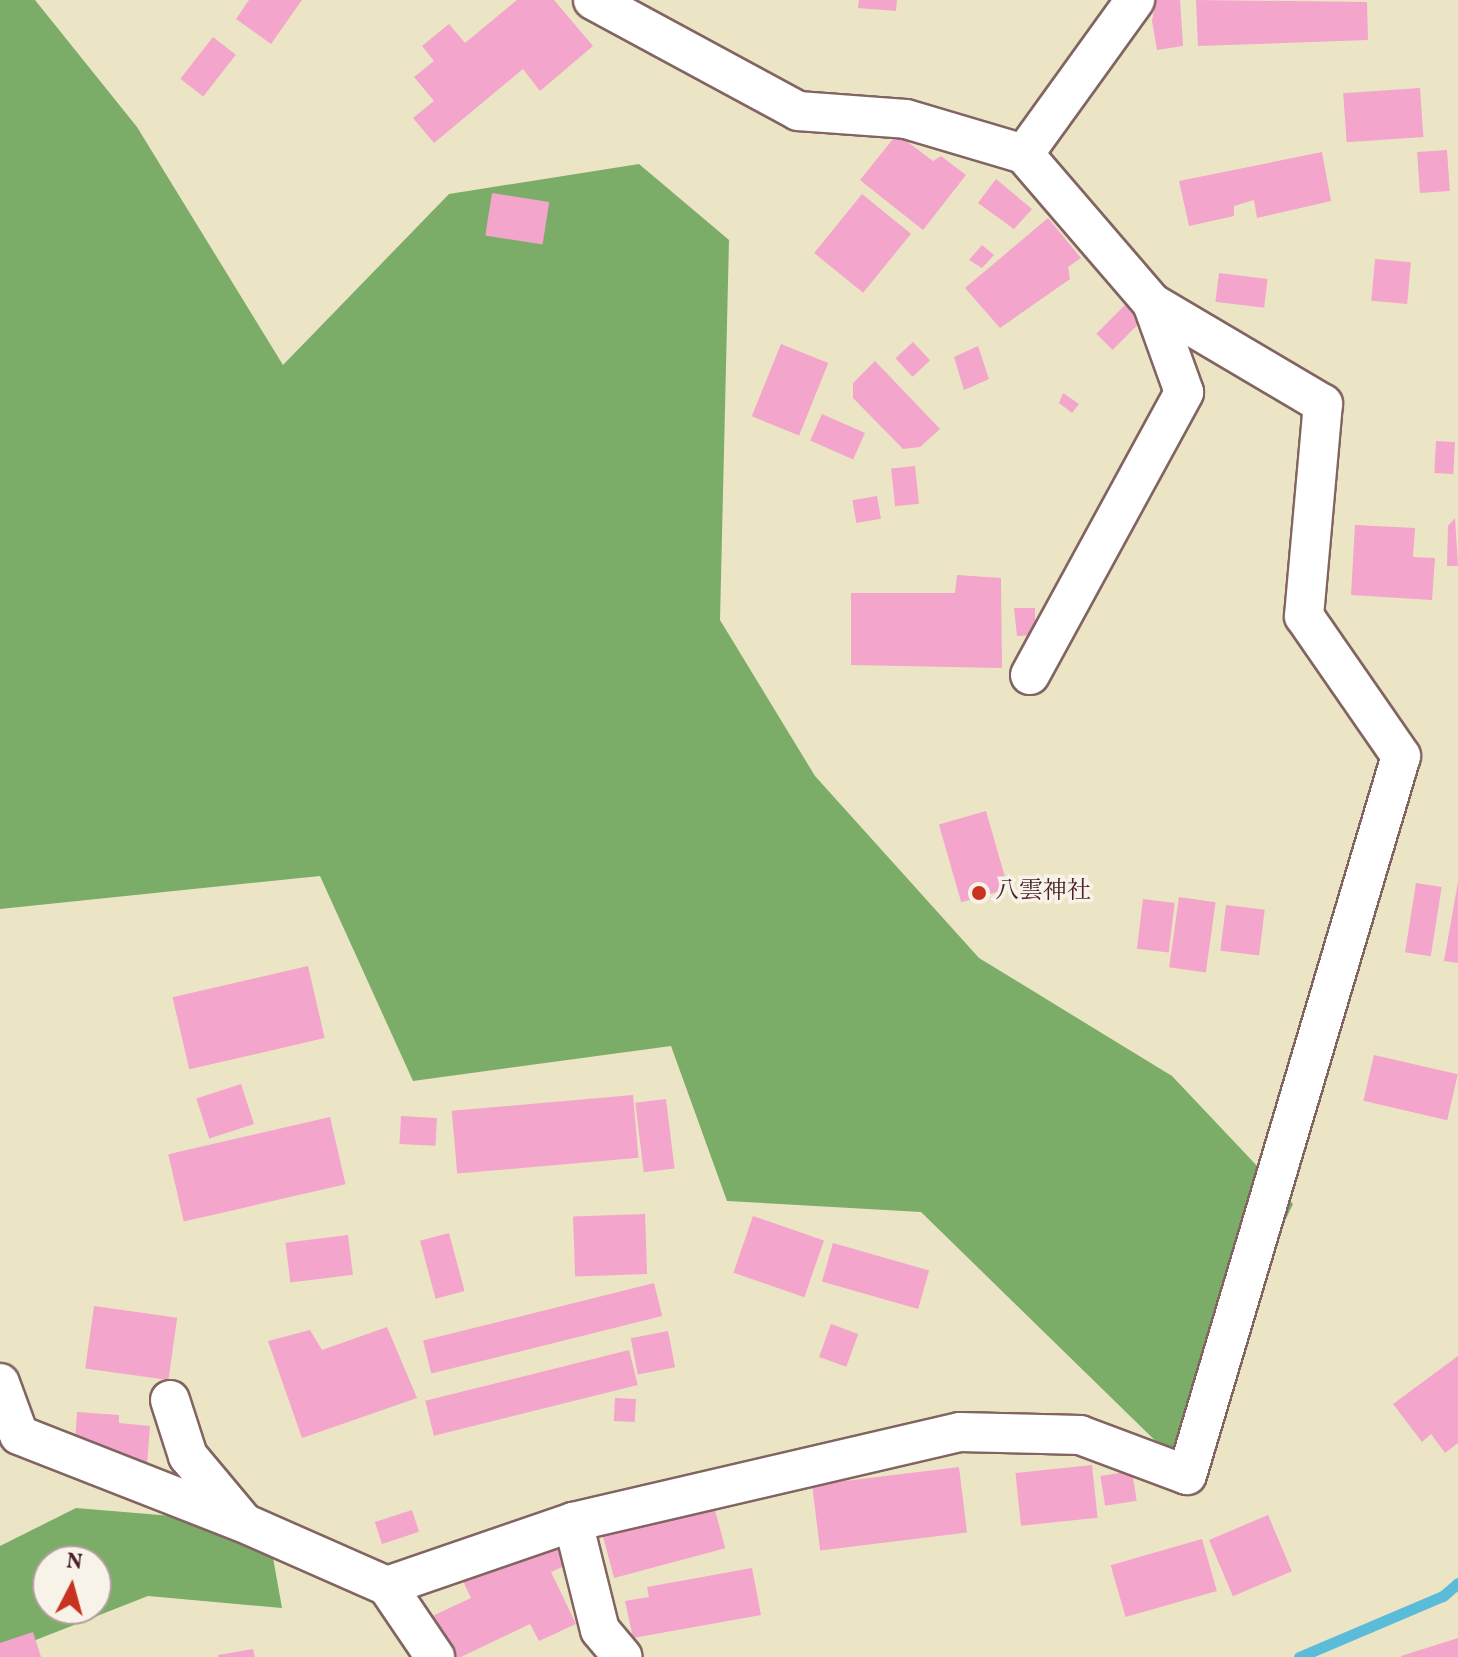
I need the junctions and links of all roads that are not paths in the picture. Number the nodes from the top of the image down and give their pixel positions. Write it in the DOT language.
graph roads {
  1 [pos="593,0"];
  2 [pos="1135,0"];
  3 [pos="1024,154"];
  4 [pos="1152,303"];
  5 [pos="1030,675"];
  6 [pos="0,1383"];
  7 [pos="170,1400"];
  8 [pos="573,1522"];
  9 [pos="244,1523"];
  10 [pos="387,1586"];
  11 [pos="435,1657"];
  12 [pos="623,1657"];
  1 -- 3 [label="street"];
  2 -- 3 [label="street"];
  3 -- 4 [label="street"];
  4 -- 5 [label="street"];
  4 -- 8 [label="street"];
  6 -- 9 [label="street"];
  7 -- 9 [label="street"];
  8 -- 10 [label="street"];
  8 -- 12 [label="street"];
  9 -- 10 [label="street"];
  10 -- 11 [label="street"];
}
